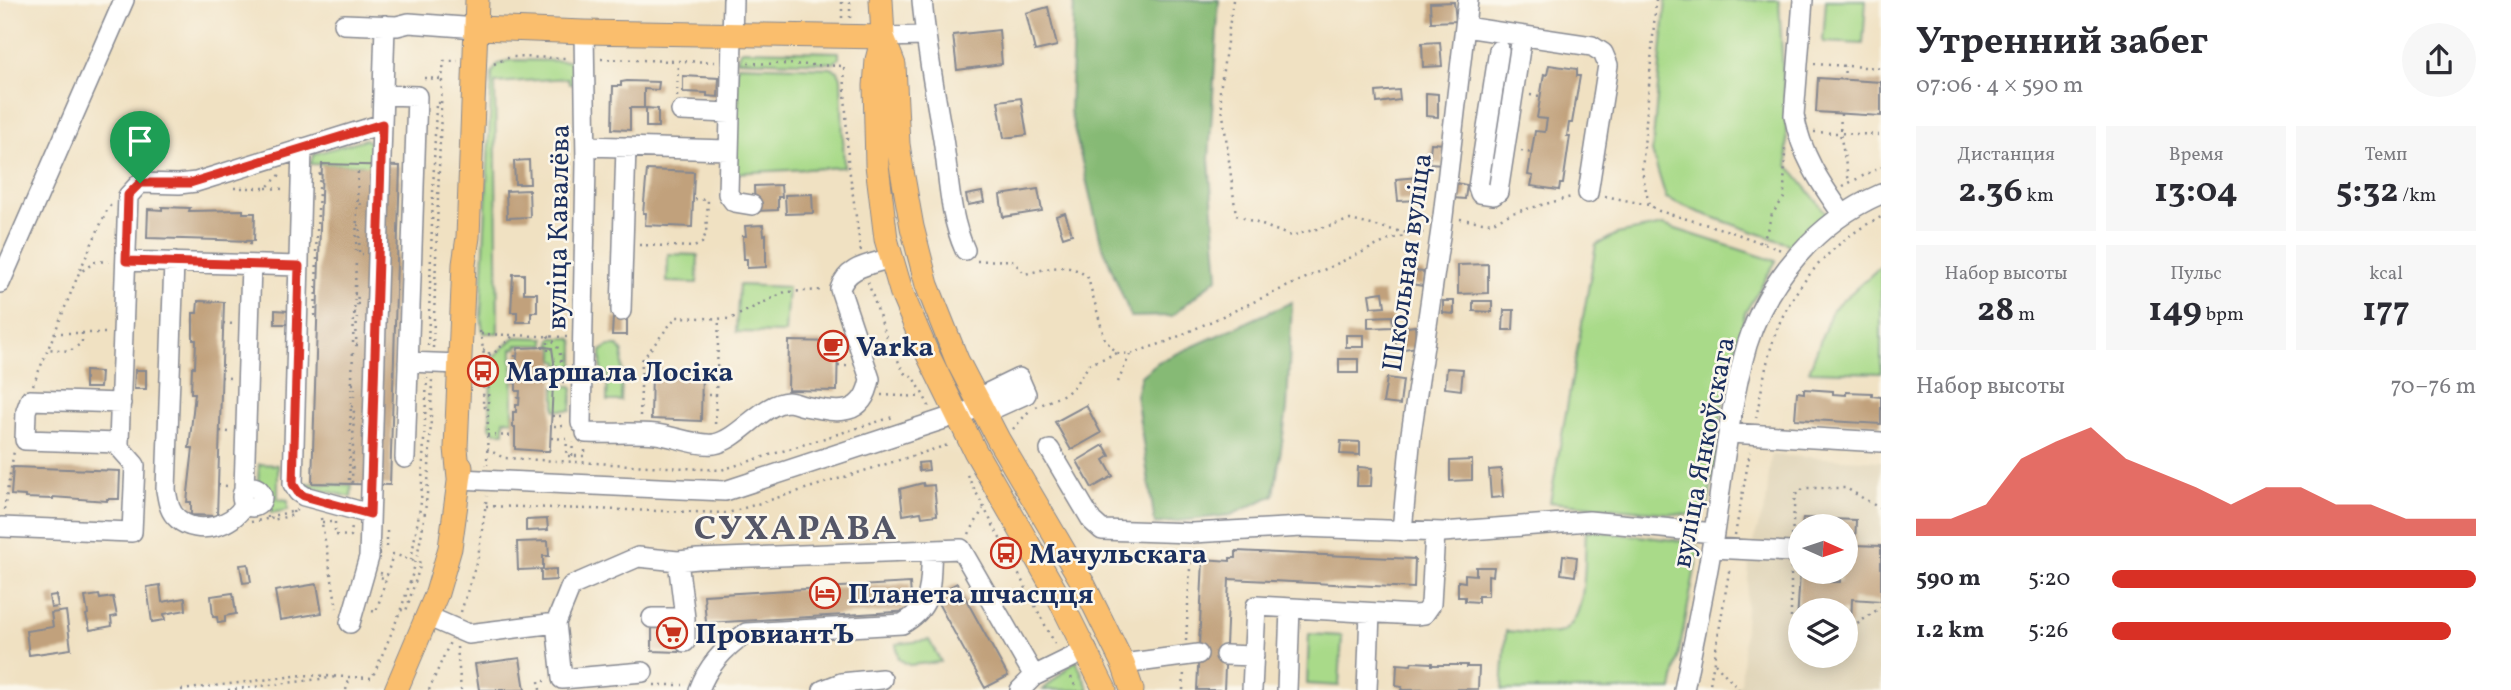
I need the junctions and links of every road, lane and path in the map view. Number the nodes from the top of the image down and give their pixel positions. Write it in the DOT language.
graph roads {
  1 [pos="124,0"];
  2 [pos="477,0"];
  3 [pos="733,0"];
  4 [pos="842,0"];
  5 [pos="850,0"];
  6 [pos="881,0"];
  7 [pos="922,0"];
  8 [pos="1233,0"];
  9 [pos="1468,0"];
  10 [pos="1657,0"];
  11 [pos="1804,0"];
  12 [pos="842,20"];
  13 [pos="850,20"];
  14 [pos="344,24"];
  15 [pos="391,26"];
  16 [pos="1465,27"];
  17 [pos="477,28"];
  18 [pos="584,32"];
  19 [pos="732,35"];
  20 [pos="925,36"];
  21 [pos="1522,36"];
  22 [pos="883,37"];
  23 [pos="585,58"];
  24 [pos="458,61"];
  25 [pos="1799,62"];
  26 [pos="731,63"];
  27 [pos="1845,65"];
  28 [pos="1517,67"];
  29 [pos="1881,68"];
  30 [pos="490,69"];
  31 [pos="424,78"];
  32 [pos="442,79"];
  33 [pos="1844,80"];
  34 [pos="383,96"];
  35 [pos="442,103"];
  36 [pos="681,111"];
  37 [pos="730,113"];
  38 [pos="1841,114"];
  39 [pos="435,118"];
  40 [pos="441,118"];
  41 [pos="382,124"];
  42 [pos="1797,131"];
  43 [pos="1840,133"];
  44 [pos="1881,135"];
  45 [pos="586,146"];
  46 [pos="626,147"];
  47 [pos="302,148"];
  48 [pos="728,150"];
  49 [pos="1881,167"];
  50 [pos="320,169"];
  51 [pos="359,169"];
  52 [pos="1849,182"];
  53 [pos="1588,192"];
  54 [pos="1881,194"];
  55 [pos="1828,195"];
  56 [pos="693,199"];
  57 [pos="357,200"];
  58 [pos="115,201"];
  59 [pos="752,205"];
  60 [pos="1649,205"];
  61 [pos="360,208"];
  62 [pos="1843,215"];
  63 [pos="1442,222"];
  64 [pos="1414,235"];
  65 [pos="468,237"];
  66 [pos="245,241"];
  67 [pos="254,244"];
  68 [pos="632,245"];
  69 [pos="965,250"];
  70 [pos="313,252"];
  71 [pos="357,253"];
  72 [pos="1797,255"];
  73 [pos="317,257"];
  74 [pos="891,258"];
  75 [pos="356,260"];
  76 [pos="126,261"];
  77 [pos="174,262"];
  78 [pos="251,265"];
  79 [pos="299,266"];
  80 [pos="79,273"];
  81 [pos="0,283"];
  82 [pos="840,289"];
  83 [pos="354,294"];
  84 [pos="357,304"];
  85 [pos="621,311"];
  86 [pos="354,313"];
  87 [pos="719,318"];
  88 [pos="223,323"];
  89 [pos="235,324"];
  90 [pos="315,324"];
  91 [pos="479,324"];
  92 [pos="54,333"];
  93 [pos="82,333"];
  94 [pos="123,333"];
  95 [pos="481,334"];
  96 [pos="514,335"];
  97 [pos="548,336"];
  98 [pos="576,337"];
  99 [pos="483,350"];
  100 [pos="353,351"];
  101 [pos="548,351"];
  102 [pos="1117,353"];
  103 [pos="1130,354"];
  104 [pos="489,355"];
  105 [pos="423,363"];
  106 [pos="459,364"];
  107 [pos="554,366"];
  108 [pos="564,372"];
  109 [pos="221,377"];
  110 [pos="233,377"];
  111 [pos="555,382"];
  112 [pos="1118,382"];
  113 [pos="352,384"];
  114 [pos="867,394"];
  115 [pos="701,395"];
  116 [pos="716,395"];
  117 [pos="354,397"];
  118 [pos="924,397"];
  119 [pos="121,403"];
  120 [pos="351,407"];
  121 [pos="488,407"];
  122 [pos="981,407"];
  123 [pos="958,415"];
  124 [pos="552,416"];
  125 [pos="573,424"];
  126 [pos="554,426"];
  127 [pos="220,431"];
  128 [pos="232,432"];
  129 [pos="350,432"];
  130 [pos="1009,433"];
  131 [pos="1730,433"];
  132 [pos="639,434"];
  133 [pos="487,435"];
  134 [pos="515,436"];
  135 [pos="551,438"];
  136 [pos="1881,442"];
  137 [pos="120,443"];
  138 [pos="714,443"];
  139 [pos="350,444"];
  140 [pos="1050,450"];
  141 [pos="572,456"];
  142 [pos="350,458"];
  143 [pos="405,458"];
  144 [pos="459,479"];
  145 [pos="350,481"];
  146 [pos="487,481"];
  147 [pos="218,485"];
  148 [pos="240,493"];
  149 [pos="269,496"];
  150 [pos="320,508"];
  151 [pos="1881,509"];
  152 [pos="292,512"];
  153 [pos="370,514"];
  154 [pos="1794,514"];
  155 [pos="268,518"];
  156 [pos="322,522"];
  157 [pos="335,522"];
  158 [pos="1,527"];
  159 [pos="1402,531"];
  160 [pos="1435,532"];
  161 [pos="1192,533"];
  162 [pos="1713,541"];
  163 [pos="961,549"];
  164 [pos="932,551"];
  165 [pos="1788,552"];
  166 [pos="413,561"];
  167 [pos="678,561"];
  168 [pos="379,573"];
  169 [pos="1881,607"];
  170 [pos="1290,608"];
  171 [pos="1370,613"];
  172 [pos="429,617"];
  173 [pos="652,618"];
  174 [pos="685,618"];
  175 [pos="350,623"];
  176 [pos="556,623"];
  177 [pos="1858,623"];
  178 [pos="455,630"];
  179 [pos="685,642"];
  180 [pos="1087,650"];
  181 [pos="1192,654"];
  182 [pos="1225,654"];
  183 [pos="1254,656"];
  184 [pos="1064,661"];
  185 [pos="1715,663"];
  186 [pos="1123,664"];
  187 [pos="643,672"];
  188 [pos="351,676"];
  189 [pos="882,679"];
  190 [pos="1027,683"];
  191 [pos="700,688"];
  192 [pos="835,688"];
  193 [pos="181,690"];
  194 [pos="228,690"];
  195 [pos="346,690"];
  196 [pos="396,690"];
  197 [pos="429,690"];
  198 [pos="461,690"];
  199 [pos="1077,690"];
  200 [pos="1105,690"];
  201 [pos="1132,690"];
  202 [pos="1183,690"];
  203 [pos="1252,690"];
  204 [pos="1287,690"];
  205 [pos="1367,690"];
  206 [pos="1685,690"];
  207 [pos="1740,690"];
  1 -- 81 [label="street"];
  2 -- 17 [label="main road"];
  3 -- 19 [label="street"];
  4 -- 12 [label="path"];
  5 -- 13 [label="path"];
  6 -- 22 [label="main road"];
  7 -- 20 [label="street"];
  8 -- 64 [label="path"];
  9 -- 16 [label="street, Школьная вуліца"];
  10 -- 60 [label="path"];
  11 -- 25 [label="street"];
  14 -- 15 [label="street"];
  15 -- 17 [label="street"];
  15 -- 34 [label="street"];
  16 -- 21 [label="street"];
  16 -- 63 [label="street, Школьная вуліца"];
  17 -- 18 [label="main road"];
  17 -- 65 [label="main road"];
  18 -- 19 [label="main road"];
  18 -- 23 [label="street, вуліца Кавалёва"];
  19 -- 22 [label="main road"];
  19 -- 26 [label="street"];
  20 -- 22 [label="street"];
  20 -- 69 [label="street"];
  21 -- 28 [label="street"];
  21 -- 53 [label="street"];
  22 -- 74 [label="main road"];
  22 -- 122 [label="main road"];
  23 -- 26 [label="path"];
  23 -- 30 [label="path"];
  23 -- 45 [label="street, вуліца Кавалёва"];
  24 -- 32 [label="path"];
  25 -- 27 [label="path"];
  25 -- 42 [label="street"];
  26 -- 37 [label="street"];
  27 -- 29 [label="path"];
  27 -- 33 [label="path"];
  28 -- 28 [label="street"];
  31 -- 32 [label="path"];
  32 -- 35 [label="path"];
  34 -- 41 [label="street"];
  34 -- 105 [label="street"];
  35 -- 39 [label="path"];
  35 -- 40 [label="path"];
  36 -- 37 [label="street"];
  37 -- 48 [label="street"];
  38 -- 43 [label="path"];
  39 -- 40 [label="path"];
  39 -- 105 [label="path"];
  40 -- 105 [label="path"];
  41 -- 47 [label="street"];
  41 -- 153 [label="street"];
  42 -- 43 [label="path"];
  42 -- 55 [label="street"];
  43 -- 44 [label="path"];
  43 -- 52 [label="path"];
  45 -- 46 [label="street"];
  45 -- 125 [label="street, вуліца Кавалёва"];
  46 -- 48 [label="street"];
  46 -- 85 [label="street"];
  47 -- 76 [label="street"];
  47 -- 79 [label="street"];
  48 -- 59 [label="street"];
  49 -- 52 [label="path"];
  50 -- 70 [label="path"];
  51 -- 57 [label="path"];
  52 -- 55 [label="path"];
  53 -- 60 [label="path"];
  53 -- 63 [label="path"];
  54 -- 62 [label="street, вуліца Янкоўскага"];
  55 -- 62 [label="street"];
  56 -- 68 [label="path"];
  57 -- 61 [label="path"];
  57 -- 71 [label="path"];
  58 -- 80 [label="path"];
  60 -- 72 [label="path"];
  62 -- 72 [label="street, вуліца Янкоўскага"];
  63 -- 64 [label="path"];
  63 -- 159 [label="street, Школьная вуліца"];
  64 -- 103 [label="path"];
  65 -- 106 [label="main road"];
  65 -- 144 [label="main road"];
  66 -- 67 [label="path"];
  69 -- 102 [label="path"];
  72 -- 131 [label="street, вуліца Янкоўскага"];
  73 -- 90 [label="path"];
  74 -- 82 [label="street"];
  74 -- 123 [label="main road"];
  75 -- 83 [label="path"];
  76 -- 77 [label="street"];
  76 -- 80 [label="path"];
  76 -- 94 [label="street"];
  77 -- 78 [label="street"];
  77 -- 148 [label="street"];
  78 -- 79 [label="street"];
  78 -- 148 [label="street"];
  79 -- 153 [label="street"];
  80 -- 92 [label="path"];
  82 -- 87 [label="path"];
  82 -- 114 [label="street"];
  83 -- 84 [label="path"];
  83 -- 86 [label="path"];
  86 -- 86 [label="path"];
  87 -- 116 [label="path"];
  87 -- 132 [label="path"];
  88 -- 89 [label="path"];
  91 -- 95 [label="path"];
  92 -- 93 [label="path"];
  92 -- 93 [label="path"];
  93 -- 94 [label="path"];
  94 -- 119 [label="street"];
  95 -- 96 [label="path"];
  95 -- 99 [label="path"];
  96 -- 97 [label="path"];
  96 -- 104 [label="path"];
  97 -- 98 [label="path"];
  97 -- 101 [label="path"];
  97 -- 107 [label="path"];
  99 -- 104 [label="path"];
  99 -- 121 [label="path"];
  100 -- 113 [label="path"];
  102 -- 103 [label="path"];
  102 -- 130 [label="path"];
  103 -- 112 [label="path"];
  104 -- 121 [label="path"];
  105 -- 106 [label="street"];
  105 -- 143 [label="street"];
  105 -- 166 [label="path"];
  106 -- 144 [label="main road"];
  108 -- 111 [label="path"];
  109 -- 110 [label="path"];
  113 -- 117 [label="path"];
  113 -- 120 [label="path"];
  114 -- 118 [label="path"];
  114 -- 138 [label="street"];
  115 -- 116 [label="path"];
  116 -- 138 [label="path"];
  119 -- 137 [label="street"];
  119 -- 137 [label="street"];
  120 -- 129 [label="path"];
  120 -- 142 [label="path"];
  121 -- 133 [label="path"];
  122 -- 123 [label="street"];
  122 -- 186 [label="main road"];
  123 -- 146 [label="street"];
  123 -- 180 [label="main road"];
  124 -- 125 [label="path"];
  125 -- 126 [label="path"];
  125 -- 132 [label="street"];
  127 -- 128 [label="path"];
  131 -- 136 [label="street"];
  131 -- 162 [label="street, вуліца Янкоўскага"];
  132 -- 138 [label="street"];
  133 -- 134 [label="path"];
  133 -- 146 [label="path"];
  135 -- 141 [label="path"];
  137 -- 158 [label="street"];
  139 -- 142 [label="path"];
  140 -- 161 [label="street"];
  142 -- 145 [label="path"];
  144 -- 146 [label="street"];
  144 -- 172 [label="main road"];
  146 -- 178 [label="path"];
  147 -- 148 [label="path"];
  149 -- 155 [label="path"];
  150 -- 156 [label="path"];
  151 -- 154 [label="path"];
  152 -- 152 [label="path"];
  153 -- 175 [label="street"];
  156 -- 157 [label="path"];
  156 -- 175 [label="path"];
  157 -- 157 [label="path"];
  159 -- 160 [label="street"];
  159 -- 161 [label="street"];
  160 -- 162 [label="street"];
  160 -- 171 [label="street"];
  161 -- 181 [label="path"];
  162 -- 165 [label="street"];
  162 -- 206 [label="street, вуліца Янкоўскага"];
  163 -- 164 [label="street"];
  163 -- 184 [label="path"];
  163 -- 190 [label="street"];
  164 -- 167 [label="street"];
  164 -- 191 [label="street"];
  166 -- 168 [label="path"];
  166 -- 188 [label="path"];
  167 -- 174 [label="street"];
  167 -- 176 [label="street"];
  169 -- 177 [label="path"];
  170 -- 171 [label="street"];
  170 -- 183 [label="street"];
  170 -- 204 [label="street"];
  171 -- 205 [label="street"];
  172 -- 178 [label="street"];
  172 -- 196 [label="main road"];
  173 -- 174 [label="street"];
  174 -- 179 [label="street"];
  176 -- 178 [label="street"];
  176 -- 187 [label="street"];
  178 -- 197 [label="path"];
  178 -- 198 [label="path"];
  180 -- 184 [label="street"];
  180 -- 200 [label="main road"];
  181 -- 186 [label="street"];
  181 -- 202 [label="path"];
  182 -- 183 [label="street"];
  183 -- 203 [label="street"];
  184 -- 190 [label="street"];
  184 -- 199 [label="path"];
  185 -- 207 [label="path"];
  186 -- 201 [label="main road"];
  187 -- 191 [label="path"];
  188 -- 193 [label="path"];
  188 -- 194 [label="path"];
  188 -- 195 [label="path"];
  189 -- 192 [label="street"];
}
